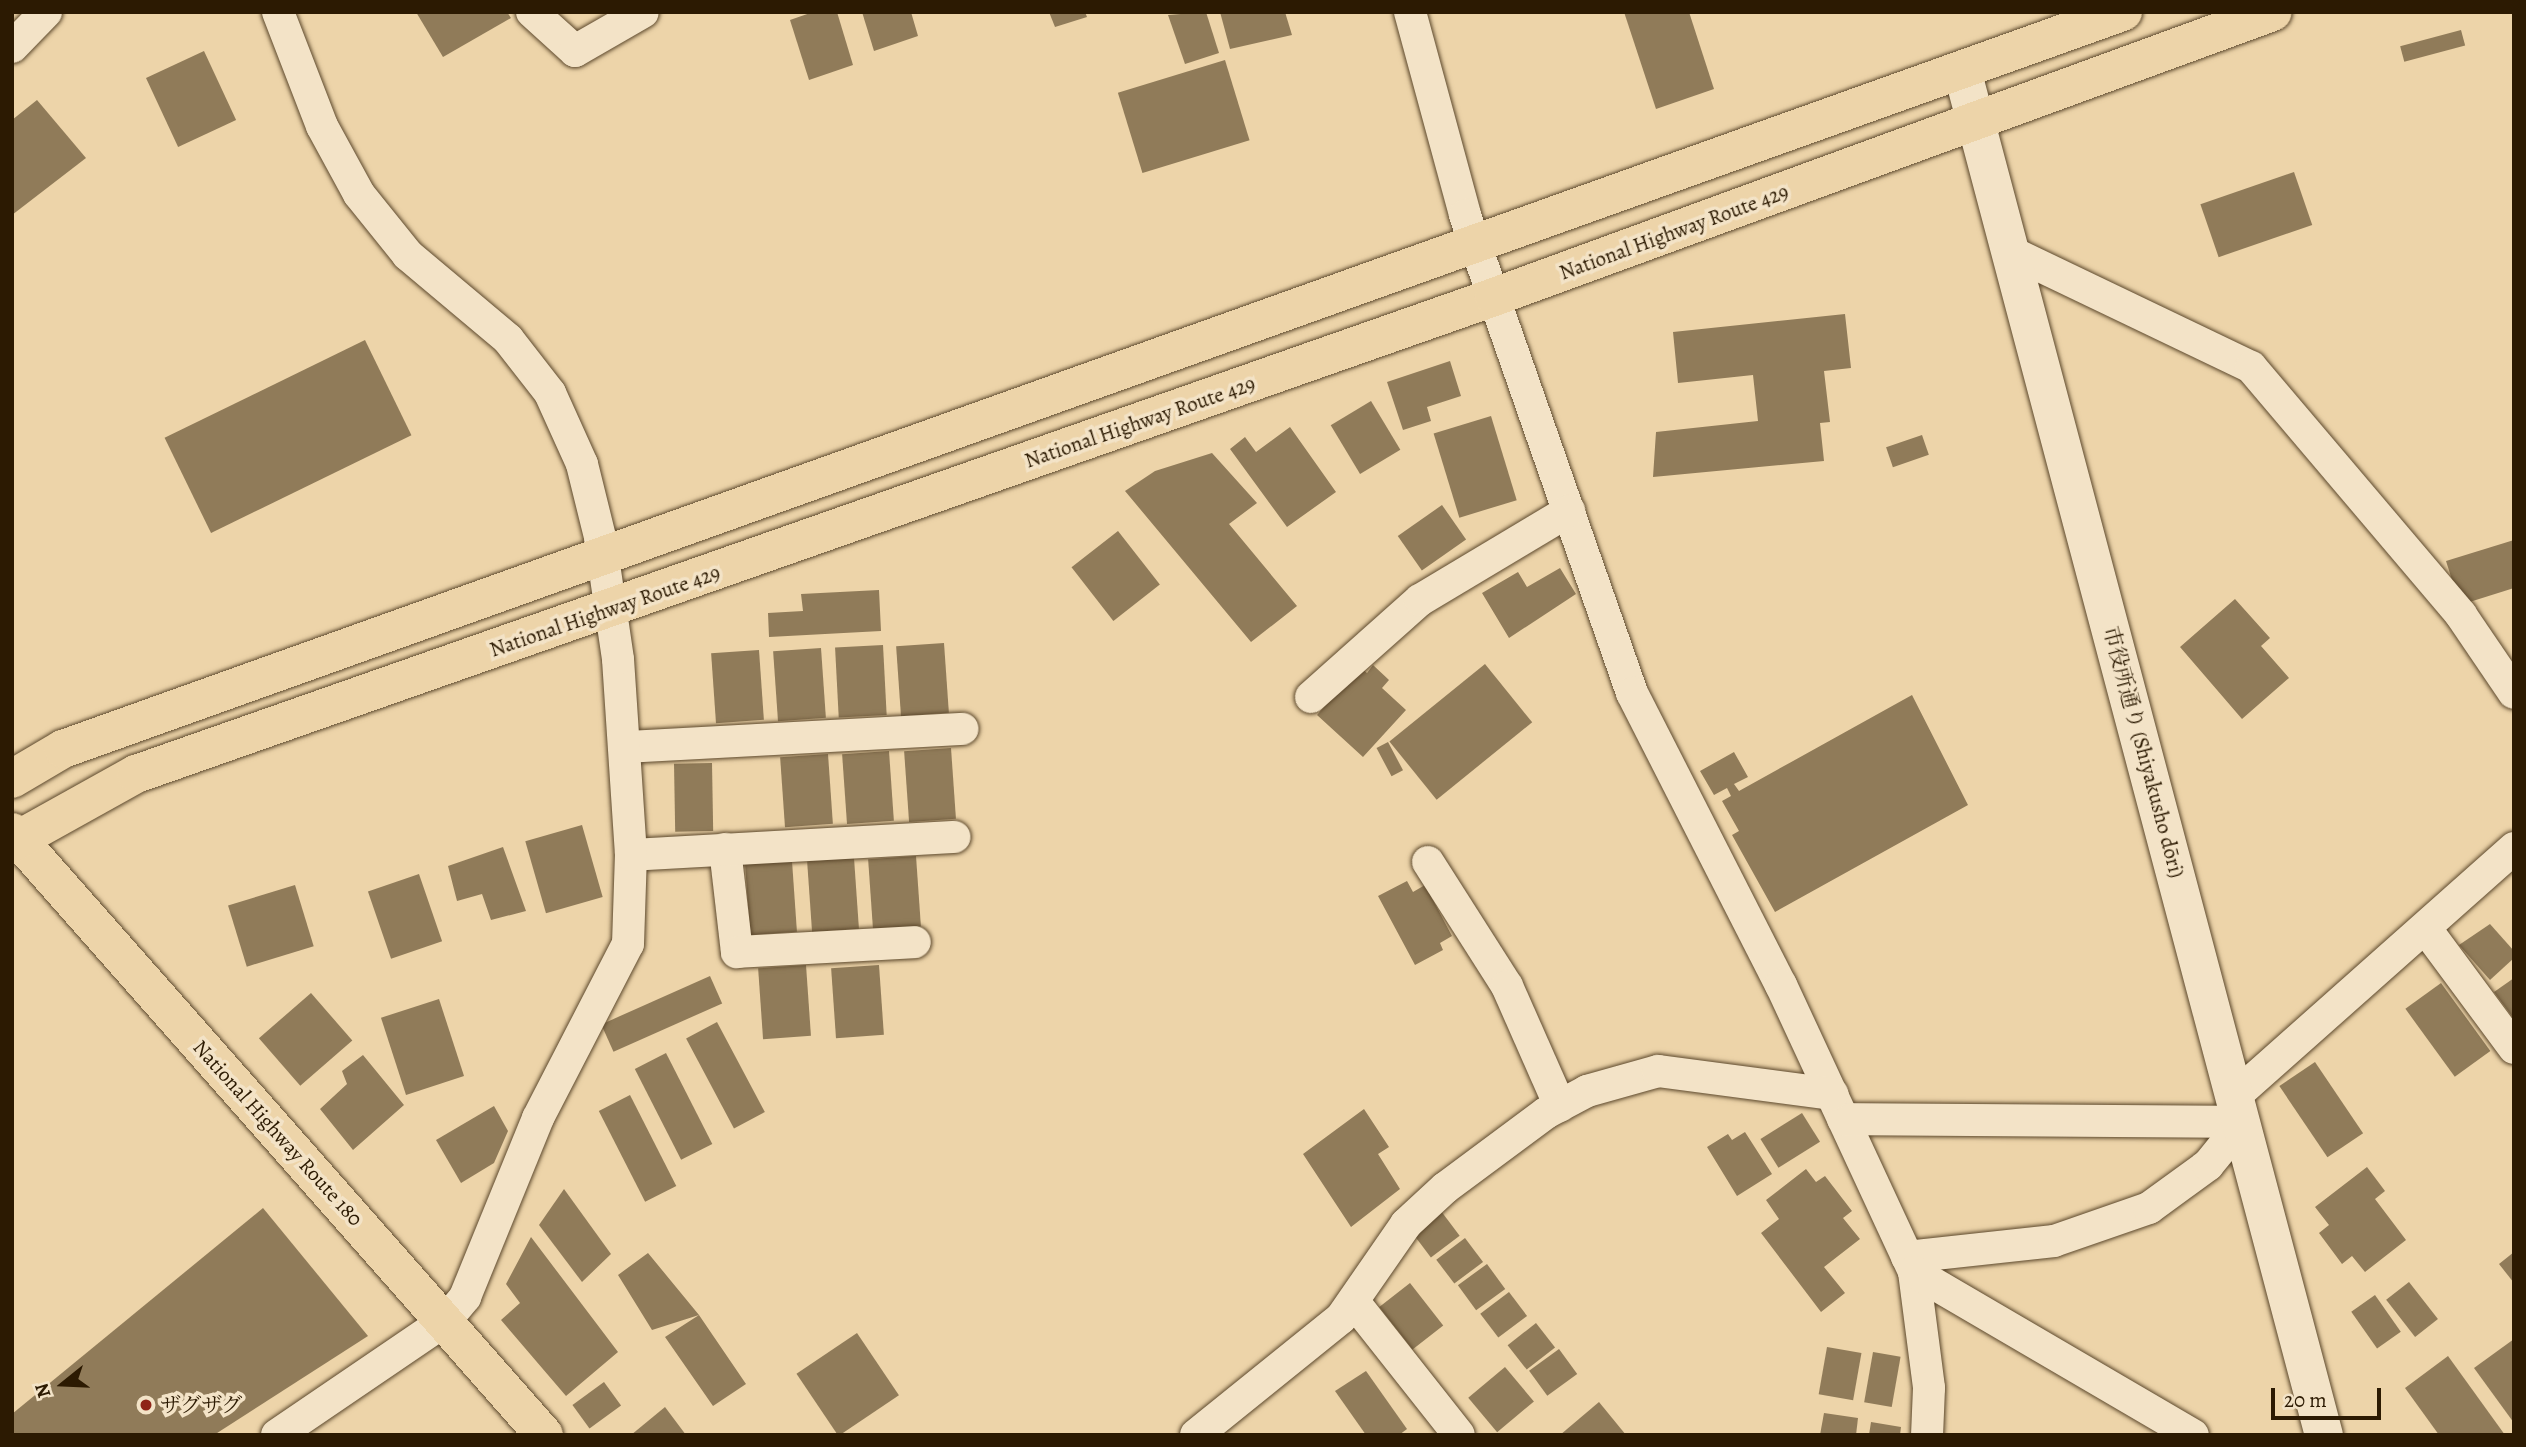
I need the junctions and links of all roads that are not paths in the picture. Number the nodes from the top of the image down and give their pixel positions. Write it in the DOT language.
graph roads {
  1 [pos="46,12"];
  2 [pos="278,12"];
  3 [pos="532,12"];
  4 [pos="643,12"];
  5 [pos="1410,12"];
  6 [pos="2123,12"];
  7 [pos="2273,12"];
  8 [pos="12,47"];
  9 [pos="1962,70"];
  10 [pos="1976,122"];
  11 [pos="1474,242"];
  12 [pos="2011,252"];
  13 [pos="1494,297"];
  14 [pos="1569,512"];
  15 [pos="603,560"];
  16 [pos="611,610"];
  17 [pos="2514,692"];
  18 [pos="1311,696"];
  19 [pos="963,729"];
  20 [pos="626,747"];
  21 [pos="12,779"];
  22 [pos="954,837"];
  23 [pos="14,838"];
  24 [pos="2514,848"];
  25 [pos="725,849"];
  26 [pos="631,855"];
  27 [pos="1428,862"];
  28 [pos="2426,929"];
  29 [pos="915,942"];
  30 [pos="2514,1048"];
  31 [pos="1560,1105"];
  32 [pos="1838,1107"];
  33 [pos="2239,1109"];
  34 [pos="1911,1264"];
  35 [pos="1353,1302"];
  36 [pos="446,1320"];
  37 [pos="277,1435"];
  38 [pos="544,1435"];
  39 [pos="1196,1435"];
  40 [pos="1459,1435"];
  41 [pos="1927,1435"];
  42 [pos="2193,1435"];
  43 [pos="2324,1435"];
  1 -- 8 [label="street"];
  2 -- 15 [label="street"];
  3 -- 4 [label="street"];
  5 -- 11 [label="street"];
  6 -- 9 [label="highway"];
  7 -- 10 [label="highway, National Highway Route 429"];
  9 -- 10 [label="street, 市役所通り (Shiyakusho dōri)"];
  9 -- 11 [label="highway"];
  10 -- 12 [label="street, 市役所通り (Shiyakusho dōri)"];
  10 -- 13 [label="highway, National Highway Route 429"];
  11 -- 13 [label="street"];
  11 -- 15 [label="highway"];
  12 -- 17 [label="street"];
  12 -- 33 [label="street, 市役所通り (Shiyakusho dōri)"];
  13 -- 14 [label="street"];
  13 -- 16 [label="highway, National Highway Route 429"];
  14 -- 18 [label="street"];
  14 -- 32 [label="street"];
  15 -- 16 [label="street"];
  15 -- 21 [label="highway"];
  16 -- 20 [label="street"];
  16 -- 23 [label="highway, National Highway Route 429"];
  19 -- 20 [label="street"];
  20 -- 26 [label="street"];
  22 -- 25 [label="street"];
  23 -- 36 [label="highway, National Highway Route 180"];
  24 -- 28 [label="street"];
  25 -- 26 [label="street"];
  25 -- 29 [label="street"];
  26 -- 36 [label="street"];
  27 -- 31 [label="street"];
  28 -- 30 [label="street"];
  28 -- 33 [label="street"];
  31 -- 32 [label="street"];
  31 -- 35 [label="street"];
  32 -- 33 [label="street"];
  32 -- 34 [label="street"];
  33 -- 34 [label="street"];
  33 -- 43 [label="street, 市役所通り (Shiyakusho dōri)"];
  34 -- 41 [label="street"];
  34 -- 42 [label="street"];
  35 -- 39 [label="street"];
  35 -- 40 [label="street"];
  36 -- 37 [label="street"];
  36 -- 38 [label="highway, National Highway Route 180"];
}
